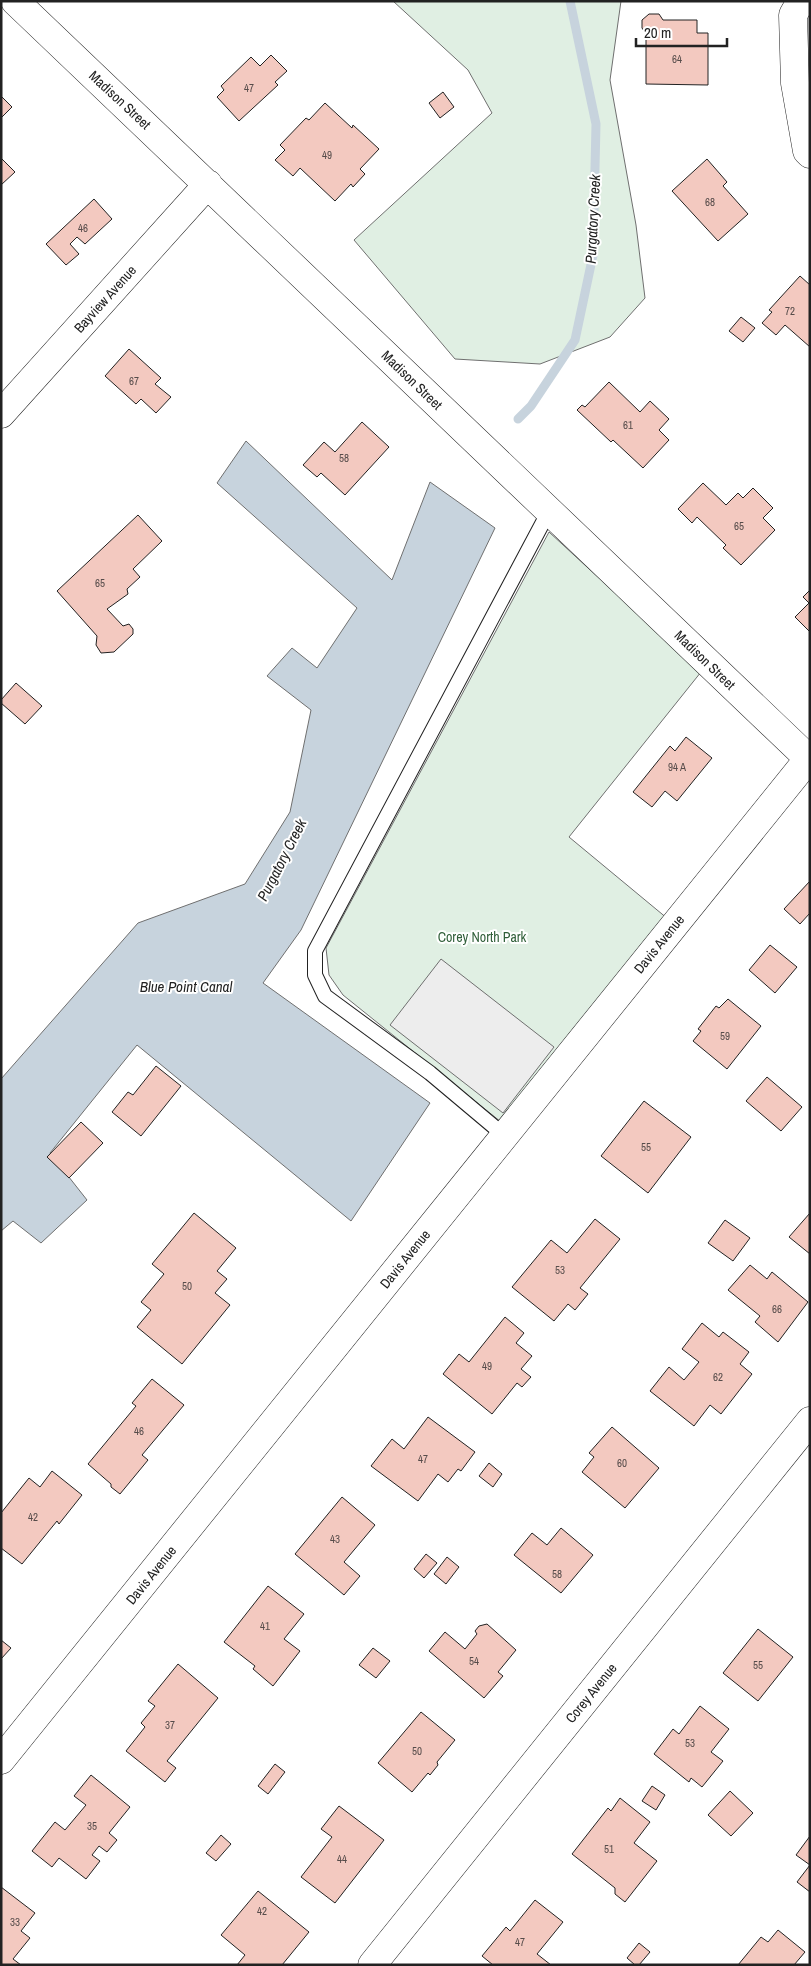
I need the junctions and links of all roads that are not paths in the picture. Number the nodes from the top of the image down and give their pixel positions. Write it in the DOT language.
graph roads {
  1 [pos="15,1"];
  2 [pos="801,1"];
  3 [pos="810,154"];
  4 [pos="208,184"];
  5 [pos="1,414"];
  6 [pos="549,511"];
  7 [pos="809,758"];
  8 [pos="505,1136"];
  9 [pos="810,1421"];
  10 [pos="1,1760"];
  11 [pos="372,1965"];
  1 -- 4 [label="street, Madison Street"];
  2 -- 3 [label="street"];
  4 -- 5 [label="street, Bayview Avenue"];
  4 -- 6 [label="street, Madison Street"];
  6 -- 7 [label="street, Madison Street"];
  6 -- 8 [label="lane"];
  7 -- 8 [label="street, Davis Avenue"];
  8 -- 10 [label="street, Davis Avenue"];
  9 -- 11 [label="street, Corey Avenue"];
}
